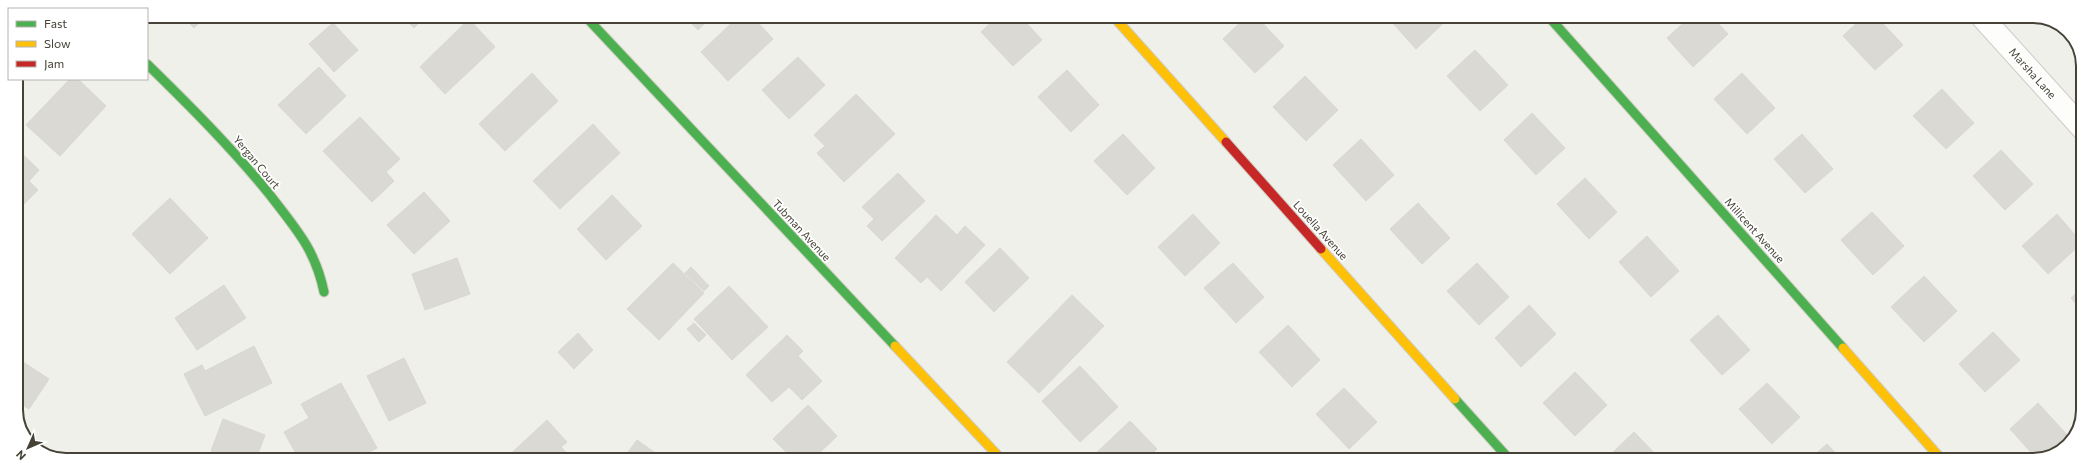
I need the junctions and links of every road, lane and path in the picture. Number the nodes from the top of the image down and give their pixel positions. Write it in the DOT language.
graph roads {
  1 [pos="592,23"];
  2 [pos="1120,23"];
  3 [pos="1554,23"];
  4 [pos="1987,23"];
  5 [pos="148,65"];
  6 [pos="2076,121"];
  7 [pos="324,292"];
  8 [pos="994,453"];
  9 [pos="1504,453"];
  10 [pos="1936,453"];
  1 -- 8 [label="street, Tubman Avenue"];
  2 -- 9 [label="street, Louella Avenue"];
  3 -- 10 [label="street, Millicent Avenue"];
  4 -- 6 [label="street, Marsha Lane"];
  5 -- 7 [label="street, Yergan Court"];
}
